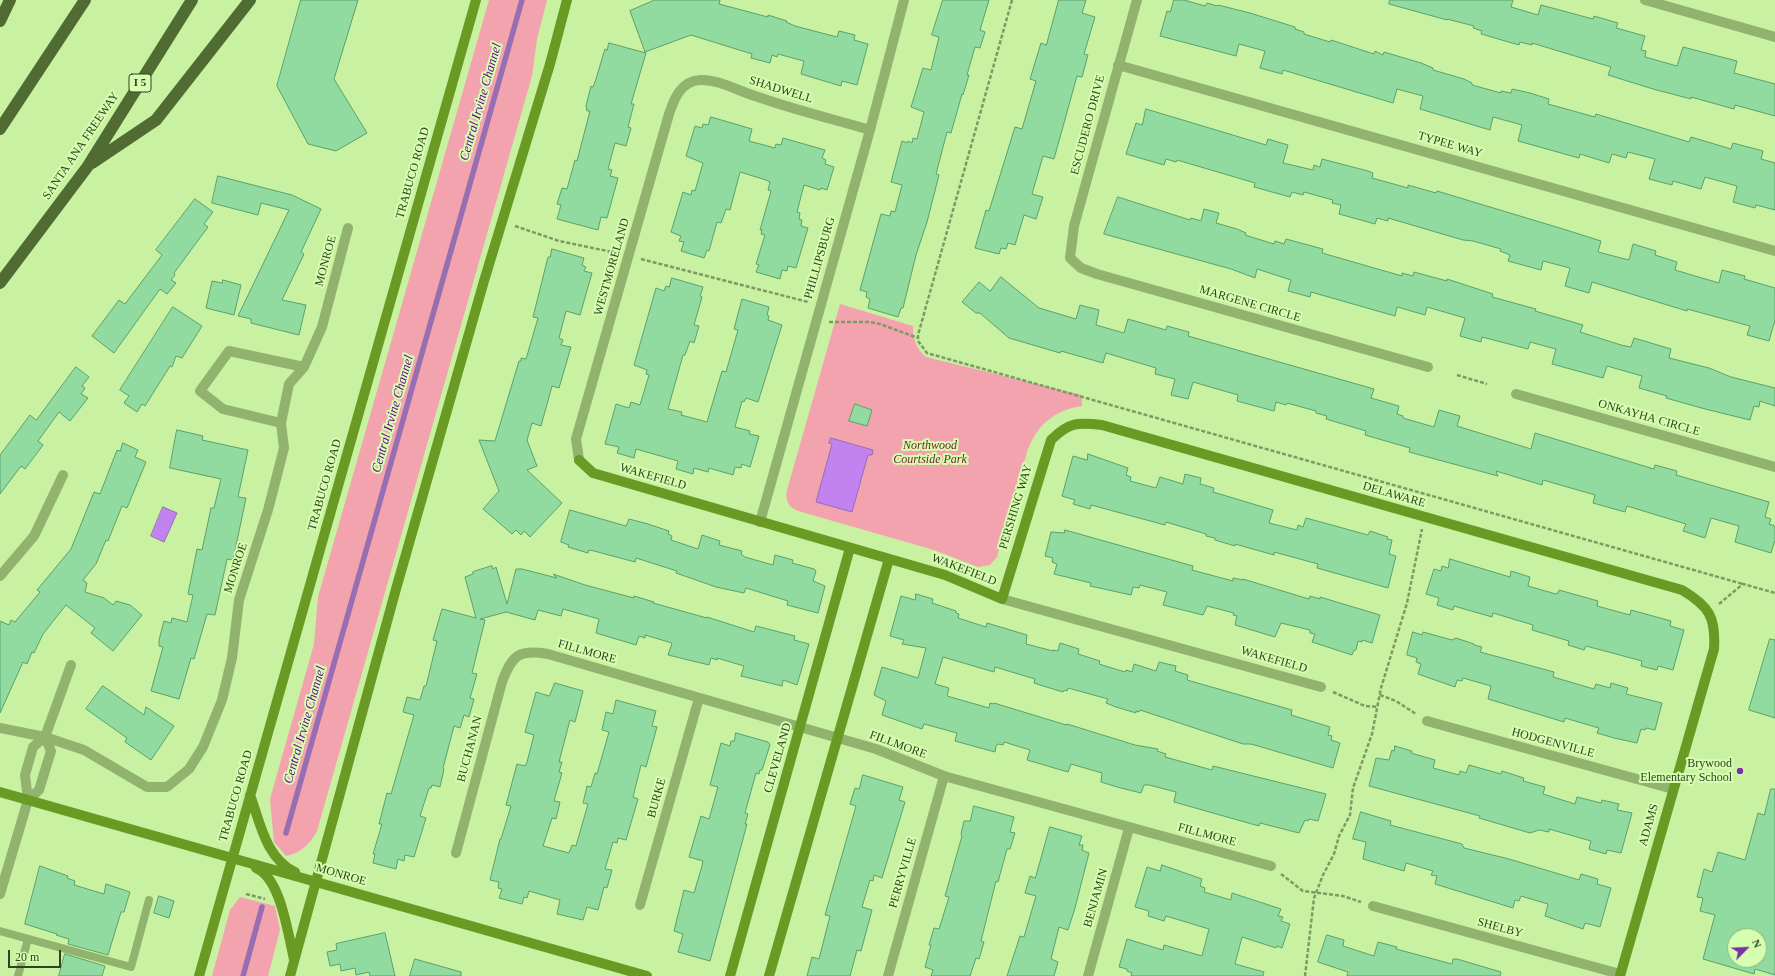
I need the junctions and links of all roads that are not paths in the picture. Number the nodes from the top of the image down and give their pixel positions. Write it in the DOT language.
graph roads {
  1 [pos="10,0"];
  2 [pos="85,0"];
  3 [pos="192,0"];
  4 [pos="250,0"];
  5 [pos="476,0"];
  6 [pos="567,0"];
  7 [pos="904,0"];
  8 [pos="1137,0"];
  9 [pos="1645,0"];
  10 [pos="0,21"];
  11 [pos="1775,37"];
  12 [pos="1118,65"];
  13 [pos="685,85"];
  14 [pos="0,129"];
  15 [pos="870,130"];
  16 [pos="88,166"];
  17 [pos="348,228"];
  18 [pos="1775,251"];
  19 [pos="1070,258"];
  20 [pos="0,282"];
  21 [pos="304,367"];
  22 [pos="1428,367"];
  23 [pos="1516,394"];
  24 [pos="281,423"];
  25 [pos="1064,428"];
  26 [pos="579,460"];
  27 [pos="1775,467"];
  28 [pos="63,474"];
  29 [pos="760,522"];
  30 [pos="850,548"];
  31 [pos="889,559"];
  32 [pos="0,576"];
  33 [pos="1002,599"];
  34 [pos="1709,612"];
  35 [pos="516,656"];
  36 [pos="71,665"];
  37 [pos="1321,687"];
  38 [pos="699,698"];
  39 [pos="1427,721"];
  40 [pos="800,727"];
  41 [pos="0,728"];
  42 [pos="45,737"];
  43 [pos="837,738"];
  44 [pos="944,776"];
  45 [pos="1673,789"];
  46 [pos="0,792"];
  47 [pos="250,795"];
  48 [pos="28,800"];
  49 [pos="1129,828"];
  50 [pos="456,853"];
  51 [pos="231,859"];
  52 [pos="1270,866"];
  53 [pos="316,882"];
  54 [pos="0,894"];
  55 [pos="149,900"];
  56 [pos="640,905"];
  57 [pos="1373,906"];
  58 [pos="0,931"];
  59 [pos="28,939"];
  60 [pos="294,962"];
  61 [pos="1620,975"];
  62 [pos="18,976"];
  63 [pos="199,976"];
  64 [pos="290,976"];
  65 [pos="647,976"];
  66 [pos="730,976"];
  67 [pos="770,976"];
  68 [pos="888,976"];
  69 [pos="1088,976"];
  1 -- 10 [label="highway"];
  2 -- 14 [label="highway"];
  3 -- 16 [label="highway, SANTA ANA FREEWAY / I 5"];
  4 -- 16 [label="highway"];
  5 -- 47 [label="street, TRABUCO ROAD"];
  6 -- 53 [label="street"];
  7 -- 15 [label="street, PHILLIPSBURG"];
  8 -- 12 [label="street, ESCUDERO DRIVE"];
  9 -- 11 [label="street"];
  12 -- 18 [label="street, TYPEE WAY"];
  12 -- 19 [label="street, ESCUDERO DRIVE"];
  13 -- 15 [label="street, SHADWELL"];
  13 -- 26 [label="street, WESTMORELAND"];
  15 -- 29 [label="street, PHILLIPSBURG"];
  16 -- 20 [label="highway, SANTA ANA FREEWAY / I 5"];
  17 -- 21 [label="street, MONROE"];
  19 -- 22 [label="street, MARGENE CIRCLE"];
  21 -- 24 [label="street, MONROE"];
  21 -- 24 [label="street"];
  23 -- 27 [label="street, ONKAYHA CIRCLE"];
  24 -- 42 [label="street, MONROE"];
  25 -- 33 [label="street, PERSHING WAY"];
  25 -- 34 [label="street, DELAWARE"];
  26 -- 29 [label="street, WAKEFIELD"];
  28 -- 32 [label="street"];
  29 -- 30 [label="street, WAKEFIELD"];
  30 -- 31 [label="street, WAKEFIELD"];
  30 -- 40 [label="street, CLEVELAND"];
  31 -- 33 [label="street, WAKEFIELD"];
  31 -- 43 [label="street"];
  33 -- 37 [label="street, WAKEFIELD"];
  34 -- 45 [label="street, ADAMS"];
  35 -- 38 [label="street, FILLMORE"];
  35 -- 50 [label="street, BUCHANAN"];
  36 -- 42 [label="street"];
  38 -- 40 [label="street, FILLMORE"];
  38 -- 56 [label="street, BURKE"];
  39 -- 45 [label="street, HODGENVILLE"];
  40 -- 43 [label="street, FILLMORE"];
  40 -- 66 [label="street, CLEVELAND"];
  41 -- 42 [label="street, MONROE"];
  42 -- 48 [label="street"];
  42 -- 48 [label="street"];
  43 -- 44 [label="street, FILLMORE"];
  43 -- 67 [label="street"];
  44 -- 49 [label="street, FILLMORE"];
  44 -- 68 [label="street, PERRYVILLE"];
  45 -- 61 [label="street, ADAMS"];
  46 -- 48 [label="street, MONROE"];
  47 -- 51 [label="street, TRABUCO ROAD"];
  47 -- 53 [label="street"];
  48 -- 51 [label="street, MONROE"];
  48 -- 54 [label="street"];
  49 -- 52 [label="street, FILLMORE"];
  49 -- 69 [label="street, BENJAMIN"];
  51 -- 53 [label="street, MONROE"];
  51 -- 60 [label="street"];
  51 -- 63 [label="street, TRABUCO ROAD"];
  53 -- 60 [label="street"];
  53 -- 65 [label="street, MONROE"];
  55 -- 59 [label="lane"];
  57 -- 61 [label="street, SHELBY"];
  58 -- 59 [label="lane"];
  59 -- 62 [label="lane"];
  60 -- 64 [label="street"];
}
